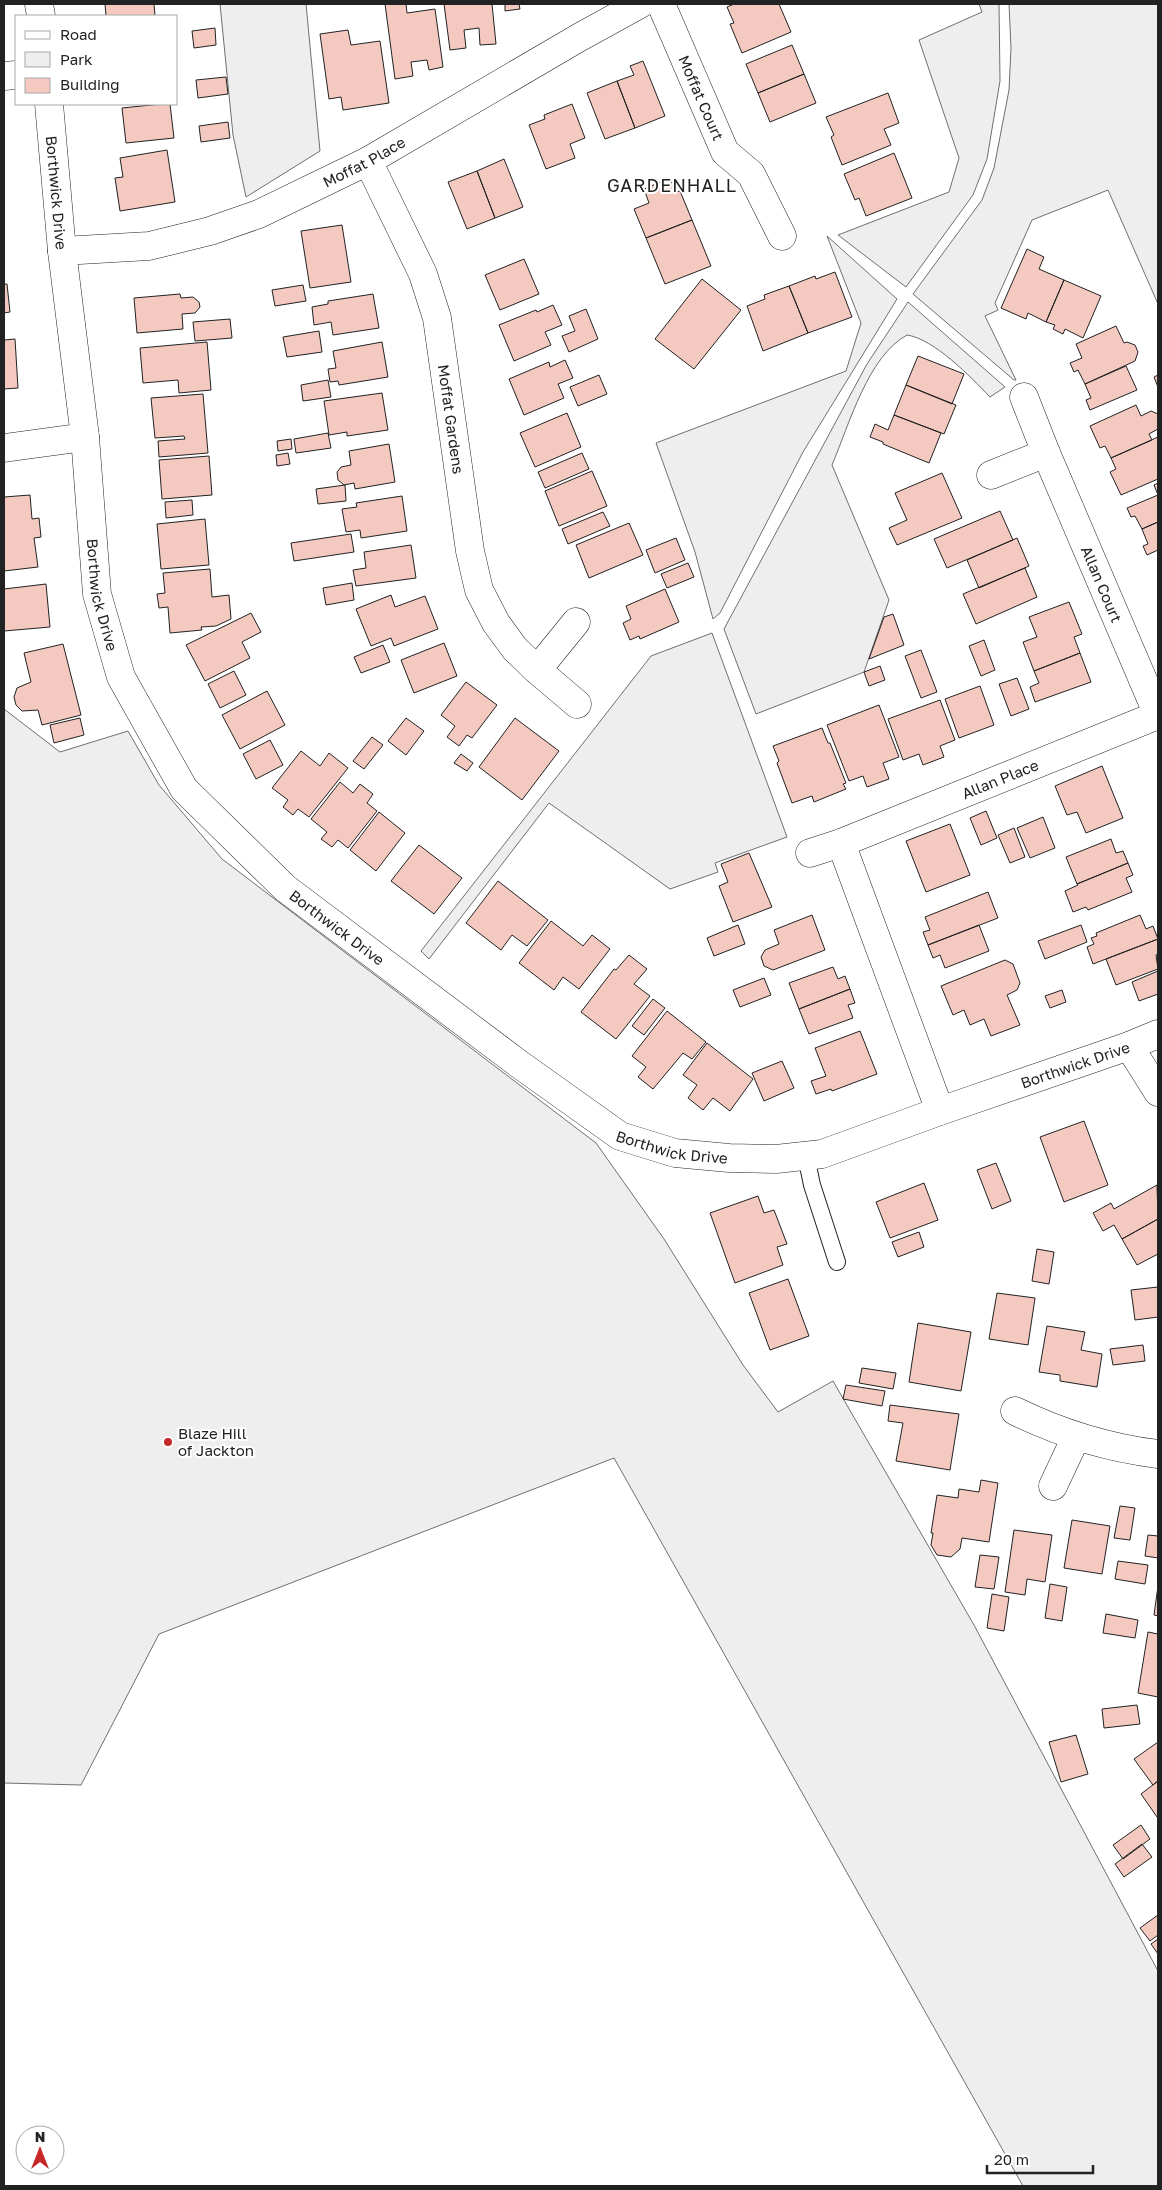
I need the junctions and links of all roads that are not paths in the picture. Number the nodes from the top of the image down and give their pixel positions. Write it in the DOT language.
graph roads {
  1 [pos="640,4"];
  2 [pos="661,4"];
  3 [pos="49,105"];
  4 [pos="368,161"];
  5 [pos="782,236"];
  6 [pos="62,252"];
  7 [pos="1024,397"];
  8 [pos="85,437"];
  9 [pos="4,448"];
  10 [pos="1046,453"];
  11 [pos="991,474"];
  12 [pos="576,622"];
  13 [pos="537,670"];
  14 [pos="577,704"];
  15 [pos="1158,715"];
  16 [pos="841,843"];
  17 [pos="810,854"];
  18 [pos="1158,1034"];
  19 [pos="1129,1046"];
  20 [pos="1158,1092"];
  21 [pos="940,1111"];
  22 [pos="806,1156"];
  23 [pos="837,1262"];
  24 [pos="1015,1411"];
  25 [pos="1076,1437"];
  26 [pos="1158,1454"];
  27 [pos="1053,1486"];
  1 -- 4 [label="street, Moffat Place"];
  2 -- 5 [label="street, Moffat Court"];
  3 -- 6 [label="street, Borthwick Drive"];
  4 -- 6 [label="street, Moffat Place"];
  4 -- 13 [label="street, Moffat Gardens"];
  6 -- 8 [label="street, Borthwick Drive"];
  7 -- 10 [label="street, Allan Court"];
  8 -- 9 [label="street"];
  8 -- 22 [label="street, Borthwick Drive"];
  10 -- 11 [label="street"];
  10 -- 15 [label="street, Allan Court"];
  12 -- 13 [label="street"];
  13 -- 14 [label="street, Moffat Gardens"];
  15 -- 16 [label="street, Allan Place"];
  16 -- 17 [label="street, Allan Place"];
  16 -- 21 [label="street"];
  18 -- 19 [label="street, Borthwick Drive"];
  19 -- 20 [label="street"];
  19 -- 21 [label="street, Borthwick Drive"];
  21 -- 22 [label="street, Borthwick Drive"];
  22 -- 23 [label="lane"];
  24 -- 25 [label="street"];
  25 -- 26 [label="street"];
  25 -- 27 [label="street"];
}
